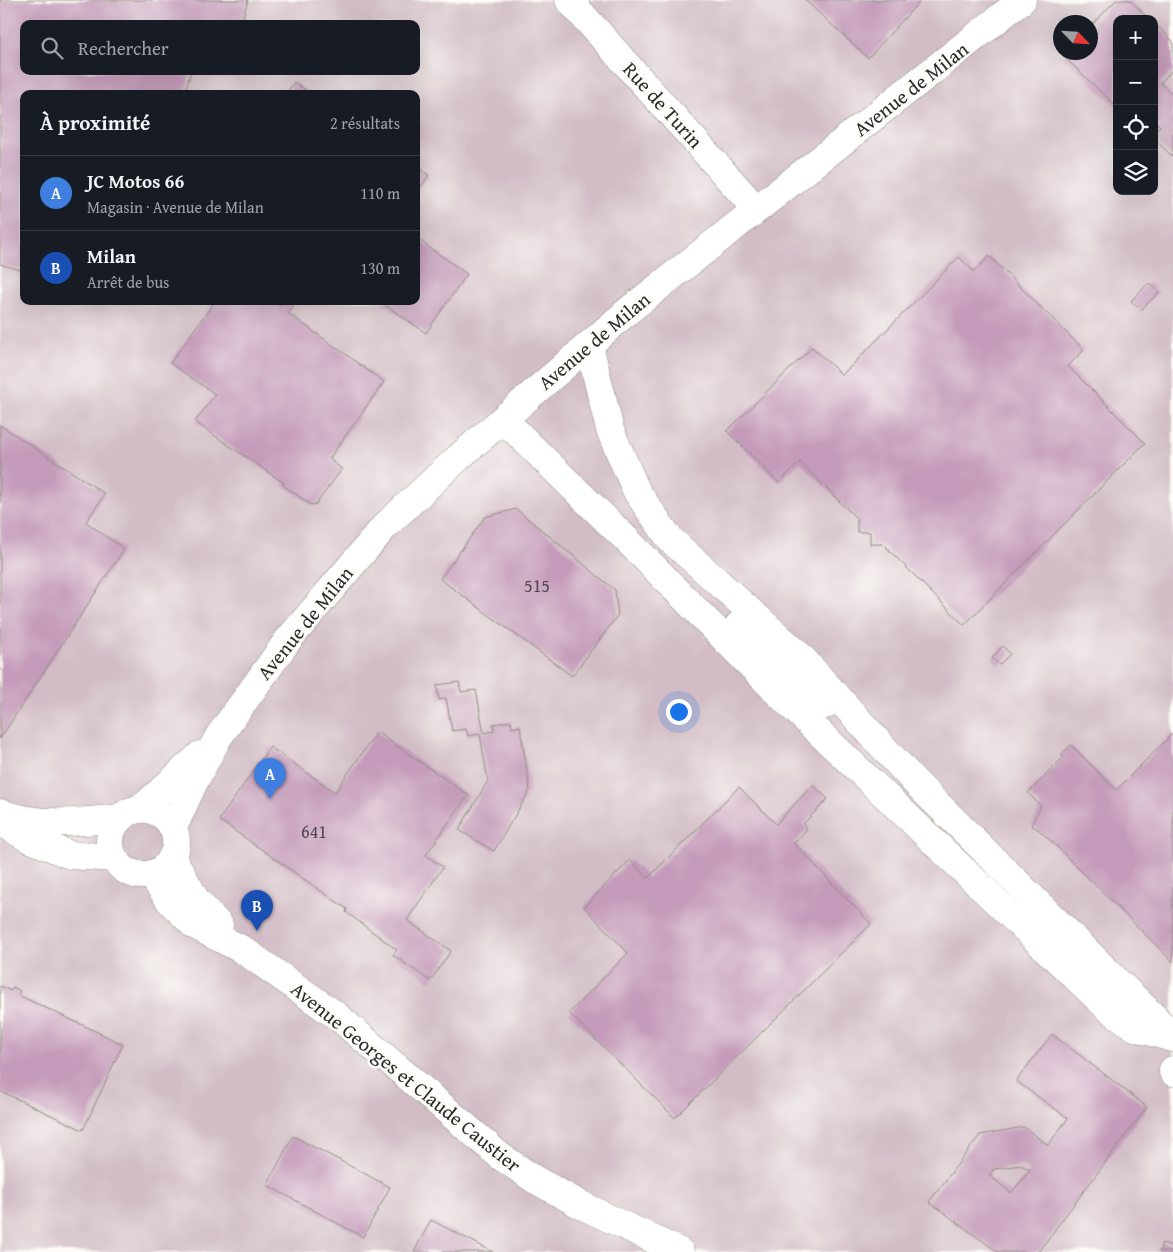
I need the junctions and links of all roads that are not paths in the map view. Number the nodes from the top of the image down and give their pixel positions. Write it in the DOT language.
graph roads {
  1 [pos="569,0"];
  2 [pos="1022,0"];
  3 [pos="756,209"];
  4 [pos="589,345"];
  5 [pos="503,419"];
  6 [pos="219,736"];
  7 [pos="0,813"];
  8 [pos="131,813"];
  9 [pos="0,822"];
  10 [pos="173,828"];
  11 [pos="172,857"];
  12 [pos="114,858"];
  13 [pos="151,874"];
  14 [pos="243,950"];
  15 [pos="1173,1037"];
  16 [pos="680,1252"];
  1 -- 3 [label="street, Rue de Turin"];
  2 -- 3 [label="street, Avenue de Milan"];
  3 -- 4 [label="street, Avenue de Milan"];
  4 -- 5 [label="street, Avenue de Milan"];
  4 -- 15 [label="street"];
  5 -- 6 [label="street, Avenue de Milan"];
  5 -- 15 [label="street"];
  6 -- 8 [label="street, Avenue de Milan"];
  6 -- 10 [label="street, Avenue de Milan"];
  7 -- 8 [label="street"];
  8 -- 10 [label="street"];
  8 -- 12 [label="street"];
  9 -- 12 [label="street"];
  10 -- 11 [label="street"];
  11 -- 13 [label="street"];
  11 -- 14 [label="street, Avenue Georges et Claude Caustier"];
  12 -- 13 [label="street"];
  13 -- 14 [label="street, Avenue Georges et Claude Caustier"];
  14 -- 16 [label="street, Avenue Georges et Claude Caustier"];
}
